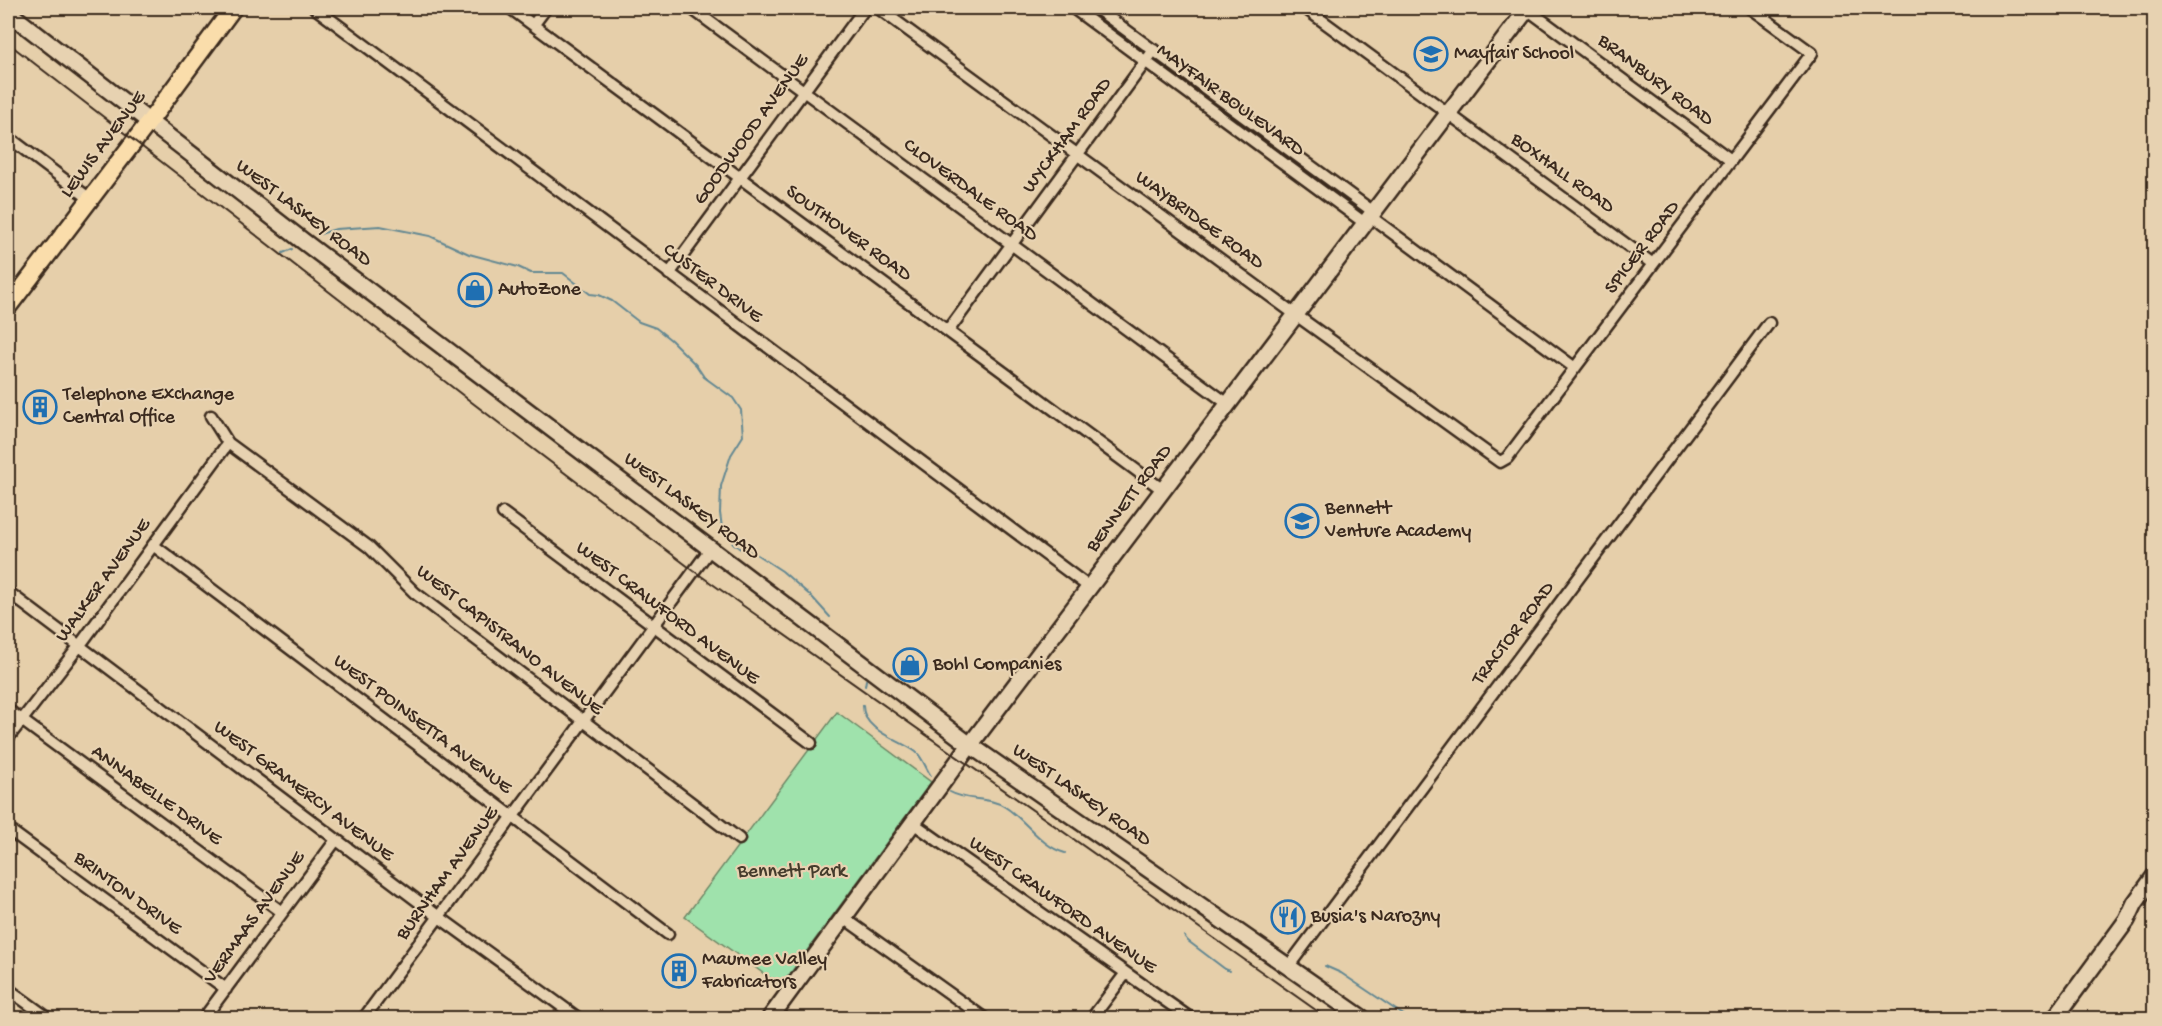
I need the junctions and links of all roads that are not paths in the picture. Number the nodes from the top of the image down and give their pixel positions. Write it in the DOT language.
graph roads {
  1 [pos="232,8"];
  2 [pos="315,8"];
  3 [pos="510,8"];
  4 [pos="546,8"];
  5 [pos="691,8"];
  6 [pos="865,8"];
  7 [pos="878,8"];
  8 [pos="1073,8"];
  9 [pos="1096,8"];
  10 [pos="1305,8"];
  11 [pos="1528,8"];
  12 [pos="1750,8"];
  13 [pos="8,12"];
  14 [pos="534,24"];
  15 [pos="1154,50"];
  16 [pos="1146,61"];
  17 [pos="804,91"];
  18 [pos="1449,114"];
  19 [pos="149,122"];
  20 [pos="8,137"];
  21 [pos="1078,154"];
  22 [pos="1731,160"];
  23 [pos="740,177"];
  24 [pos="90,199"];
  25 [pos="1371,218"];
  26 [pos="1012,244"];
  27 [pos="1653,264"];
  28 [pos="669,274"];
  29 [pos="10,298"];
  30 [pos="1296,315"];
  31 [pos="1769,323"];
  32 [pos="948,331"];
  33 [pos="1575,368"];
  34 [pos="1228,404"];
  35 [pos="211,417"];
  36 [pos="228,443"];
  37 [pos="1500,462"];
  38 [pos="1163,490"];
  39 [pos="502,513"];
  40 [pos="153,545"];
  41 [pos="711,548"];
  42 [pos="1089,587"];
  43 [pos="8,592"];
  44 [pos="654,627"];
  45 [pos="80,645"];
  46 [pos="8,710"];
  47 [pos="21,720"];
  48 [pos="583,722"];
  49 [pos="8,738"];
  50 [pos="811,743"];
  51 [pos="970,745"];
  52 [pos="513,817"];
  53 [pos="913,823"];
  54 [pos="8,829"];
  55 [pos="739,839"];
  56 [pos="336,840"];
  57 [pos="2154,877"];
  58 [pos="2154,893"];
  59 [pos="282,912"];
  60 [pos="439,917"];
  61 [pos="844,918"];
  62 [pos="2127,920"];
  63 [pos="668,934"];
  64 [pos="1288,967"];
  65 [pos="1125,973"];
  66 [pos="8,989"];
  67 [pos="226,989"];
  68 [pos="775,1017"];
  69 [pos="48,1018"];
  70 [pos="204,1018"];
  71 [pos="364,1018"];
  72 [pos="578,1018"];
  73 [pos="984,1018"];
  74 [pos="1092,1018"];
  75 [pos="1190,1018"];
  76 [pos="1362,1018"];
  77 [pos="2055,1018"];
  1 -- 19 [label="main road, LEWIS AVENUE"];
  2 -- 28 [label="street, CUSTER DRIVE"];
  3 -- 14 [label="street, SOUTHOVER ROAD"];
  4 -- 14 [label="street"];
  5 -- 17 [label="street, CLOVERDALE ROAD"];
  6 -- 17 [label="street, GOODWOOD AVENUE"];
  7 -- 21 [label="street, WAYBRIDGE ROAD"];
  8 -- 16 [label="street, MAYFAIR BOULEVARD"];
  9 -- 15 [label="street, MAYFAIR BOULEVARD"];
  10 -- 18 [label="street, BOXHALL ROAD"];
  11 -- 18 [label="main road, BENNETT ROAD"];
  11 -- 22 [label="street, BRANBURY ROAD"];
  12 -- 22 [label="street, SPICER ROAD"];
  13 -- 19 [label="main road, WEST LASKEY ROAD"];
  14 -- 23 [label="street, SOUTHOVER ROAD"];
  15 -- 16 [label="street, WYCKHAM ROAD"];
  15 -- 25 [label="street, MAYFAIR BOULEVARD"];
  16 -- 21 [label="street, WYCKHAM ROAD"];
  16 -- 25 [label="street, MAYFAIR BOULEVARD"];
  17 -- 23 [label="street, GOODWOOD AVENUE"];
  17 -- 26 [label="street, CLOVERDALE ROAD"];
  18 -- 25 [label="main road, BENNETT ROAD"];
  18 -- 27 [label="street, BOXHALL ROAD"];
  19 -- 24 [label="main road, LEWIS AVENUE"];
  19 -- 41 [label="main road, WEST LASKEY ROAD"];
  20 -- 24 [label="street"];
  21 -- 26 [label="street, WYCKHAM ROAD"];
  21 -- 30 [label="street, WAYBRIDGE ROAD"];
  22 -- 27 [label="street, SPICER ROAD"];
  23 -- 28 [label="street, GOODWOOD AVENUE"];
  23 -- 32 [label="street, SOUTHOVER ROAD"];
  24 -- 29 [label="main road, LEWIS AVENUE"];
  25 -- 30 [label="main road, BENNETT ROAD"];
  25 -- 33 [label="street, MAYFAIR BOULEVARD"];
  26 -- 32 [label="street, WYCKHAM ROAD"];
  26 -- 34 [label="street, CLOVERDALE ROAD"];
  27 -- 33 [label="street, SPICER ROAD"];
  28 -- 42 [label="street, CUSTER DRIVE"];
  30 -- 34 [label="main road, BENNETT ROAD"];
  30 -- 37 [label="street, WAYBRIDGE ROAD"];
  31 -- 64 [label="street, TRACTOR ROAD"];
  32 -- 38 [label="street, SOUTHOVER ROAD"];
  33 -- 37 [label="street, SPICER ROAD"];
  34 -- 38 [label="main road, BENNETT ROAD"];
  35 -- 36 [label="street, WEST CAPISTRANO AVENUE"];
  36 -- 40 [label="street, WALKER AVENUE"];
  36 -- 48 [label="street, WEST CAPISTRANO AVENUE"];
  38 -- 42 [label="main road, BENNETT ROAD"];
  39 -- 44 [label="street, WEST CRAWFORD AVENUE"];
  40 -- 45 [label="street, WALKER AVENUE"];
  40 -- 52 [label="street, WEST POINSETTA AVENUE"];
  41 -- 44 [label="street, BURNHAM AVENUE"];
  41 -- 51 [label="main road, WEST LASKEY ROAD"];
  42 -- 51 [label="main road, BENNETT ROAD"];
  43 -- 45 [label="street, WEST GRAMERCY AVENUE"];
  44 -- 48 [label="street, BURNHAM AVENUE"];
  44 -- 50 [label="street, WEST CRAWFORD AVENUE"];
  45 -- 47 [label="street, WALKER AVENUE"];
  45 -- 56 [label="street, WEST GRAMERCY AVENUE"];
  46 -- 47 [label="street, ANNABELLE DRIVE"];
  47 -- 49 [label="street, WALKER AVENUE"];
  47 -- 59 [label="street, ANNABELLE DRIVE"];
  48 -- 52 [label="street, BURNHAM AVENUE"];
  48 -- 55 [label="street, WEST CAPISTRANO AVENUE"];
  51 -- 53 [label="main road, BENNETT ROAD"];
  51 -- 64 [label="main road, WEST LASKEY ROAD"];
  52 -- 60 [label="street, BURNHAM AVENUE"];
  52 -- 63 [label="street, WEST POINSETTA AVENUE"];
  53 -- 61 [label="main road, BENNETT ROAD"];
  53 -- 65 [label="street, WEST CRAWFORD AVENUE"];
  54 -- 67 [label="street, BRINTON DRIVE"];
  56 -- 59 [label="street, VERMAAS AVENUE"];
  56 -- 60 [label="street, WEST GRAMERCY AVENUE"];
  57 -- 62 [label="main road"];
  58 -- 62 [label="main road"];
  59 -- 67 [label="street, VERMAAS AVENUE"];
  60 -- 71 [label="street, BURNHAM AVENUE"];
  60 -- 72 [label="street, WEST GRAMERCY AVENUE"];
  61 -- 68 [label="main road, BENNETT ROAD"];
  61 -- 73 [label="street"];
  62 -- 77 [label="main road"];
  64 -- 76 [label="main road, WEST LASKEY ROAD"];
  65 -- 74 [label="street"];
  65 -- 75 [label="street, WEST CRAWFORD AVENUE"];
  66 -- 69 [label="street"];
  67 -- 70 [label="street, VERMAAS AVENUE"];
}
